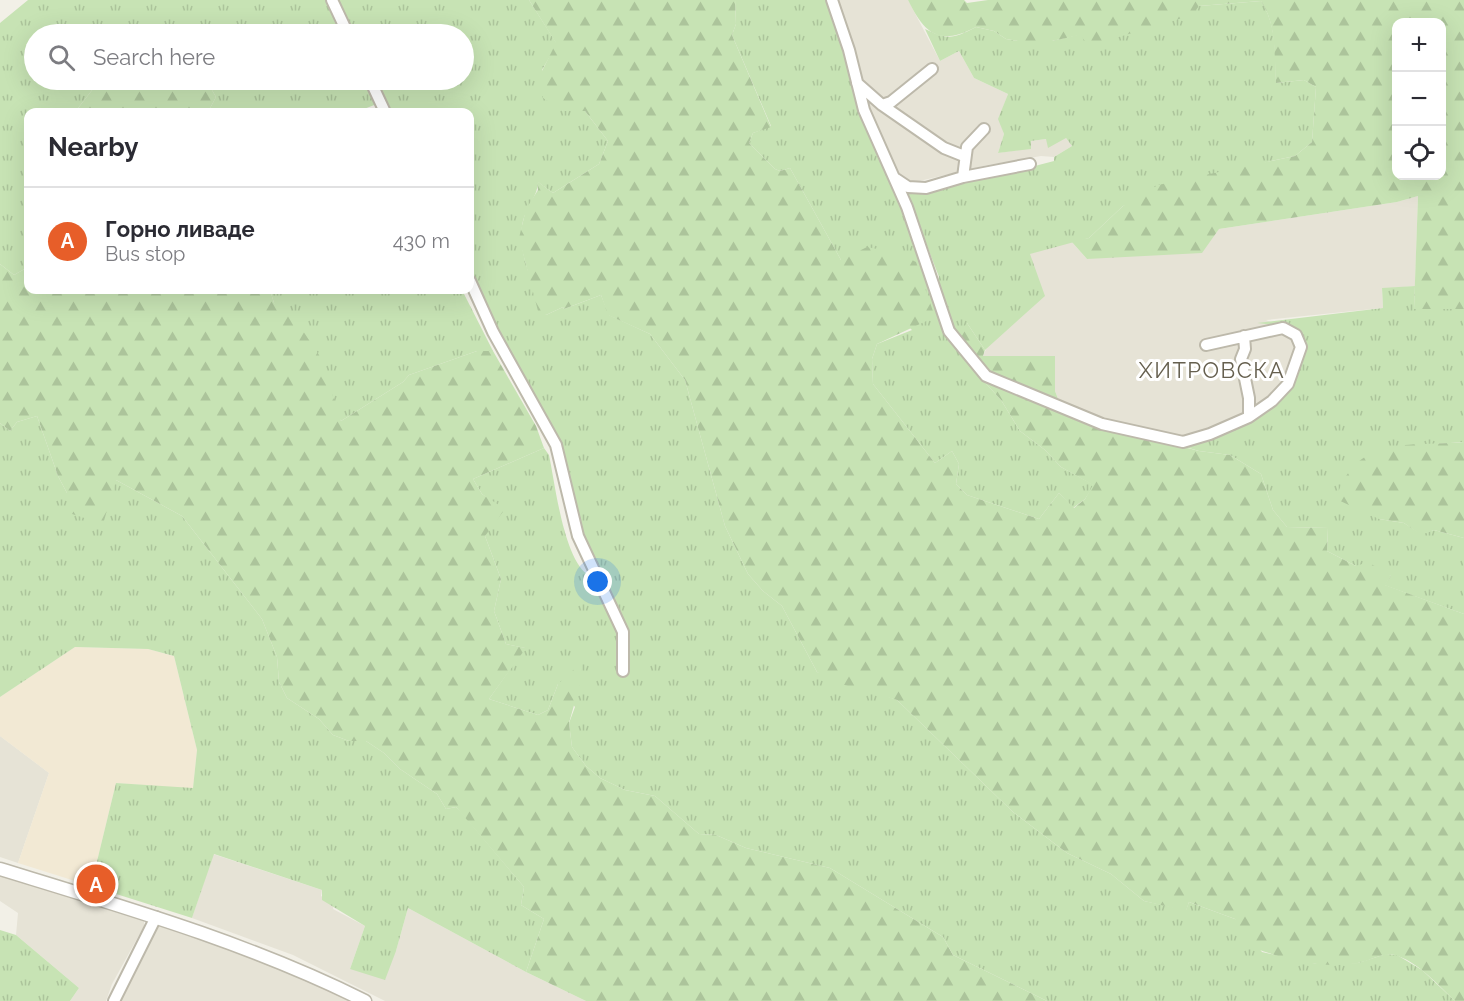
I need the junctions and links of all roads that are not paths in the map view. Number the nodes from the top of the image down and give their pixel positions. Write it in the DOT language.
graph roads {
  1 [pos="332,0"];
  2 [pos="832,0"];
  3 [pos="343,24"];
  4 [pos="932,69"];
  5 [pos="857,83"];
  6 [pos="375,90"];
  7 [pos="882,105"];
  8 [pos="384,108"];
  9 [pos="984,129"];
  10 [pos="964,156"];
  11 [pos="1030,164"];
  12 [pos="963,177"];
  13 [pos="896,178"];
  14 [pos="474,289"];
  15 [pos="1244,336"];
  16 [pos="1206,345"];
  17 [pos="1249,417"];
  18 [pos="623,671"];
  19 [pos="0,869"];
  20 [pos="156,917"];
  21 [pos="114,1001"];
  22 [pos="365,1001"];
  1 -- 3 [label="street"];
  2 -- 5 [label="street"];
  4 -- 7 [label="street"];
  5 -- 7 [label="street"];
  5 -- 13 [label="street"];
  6 -- 8 [label="street"];
  7 -- 10 [label="street"];
  9 -- 10 [label="street"];
  10 -- 12 [label="street"];
  11 -- 12 [label="street"];
  12 -- 13 [label="street"];
  13 -- 17 [label="street"];
  14 -- 18 [label="street"];
  15 -- 16 [label="street"];
  15 -- 17 [label="street"];
  15 -- 17 [label="street"];
  19 -- 20 [label="street"];
  20 -- 21 [label="street"];
  20 -- 22 [label="street"];
}
